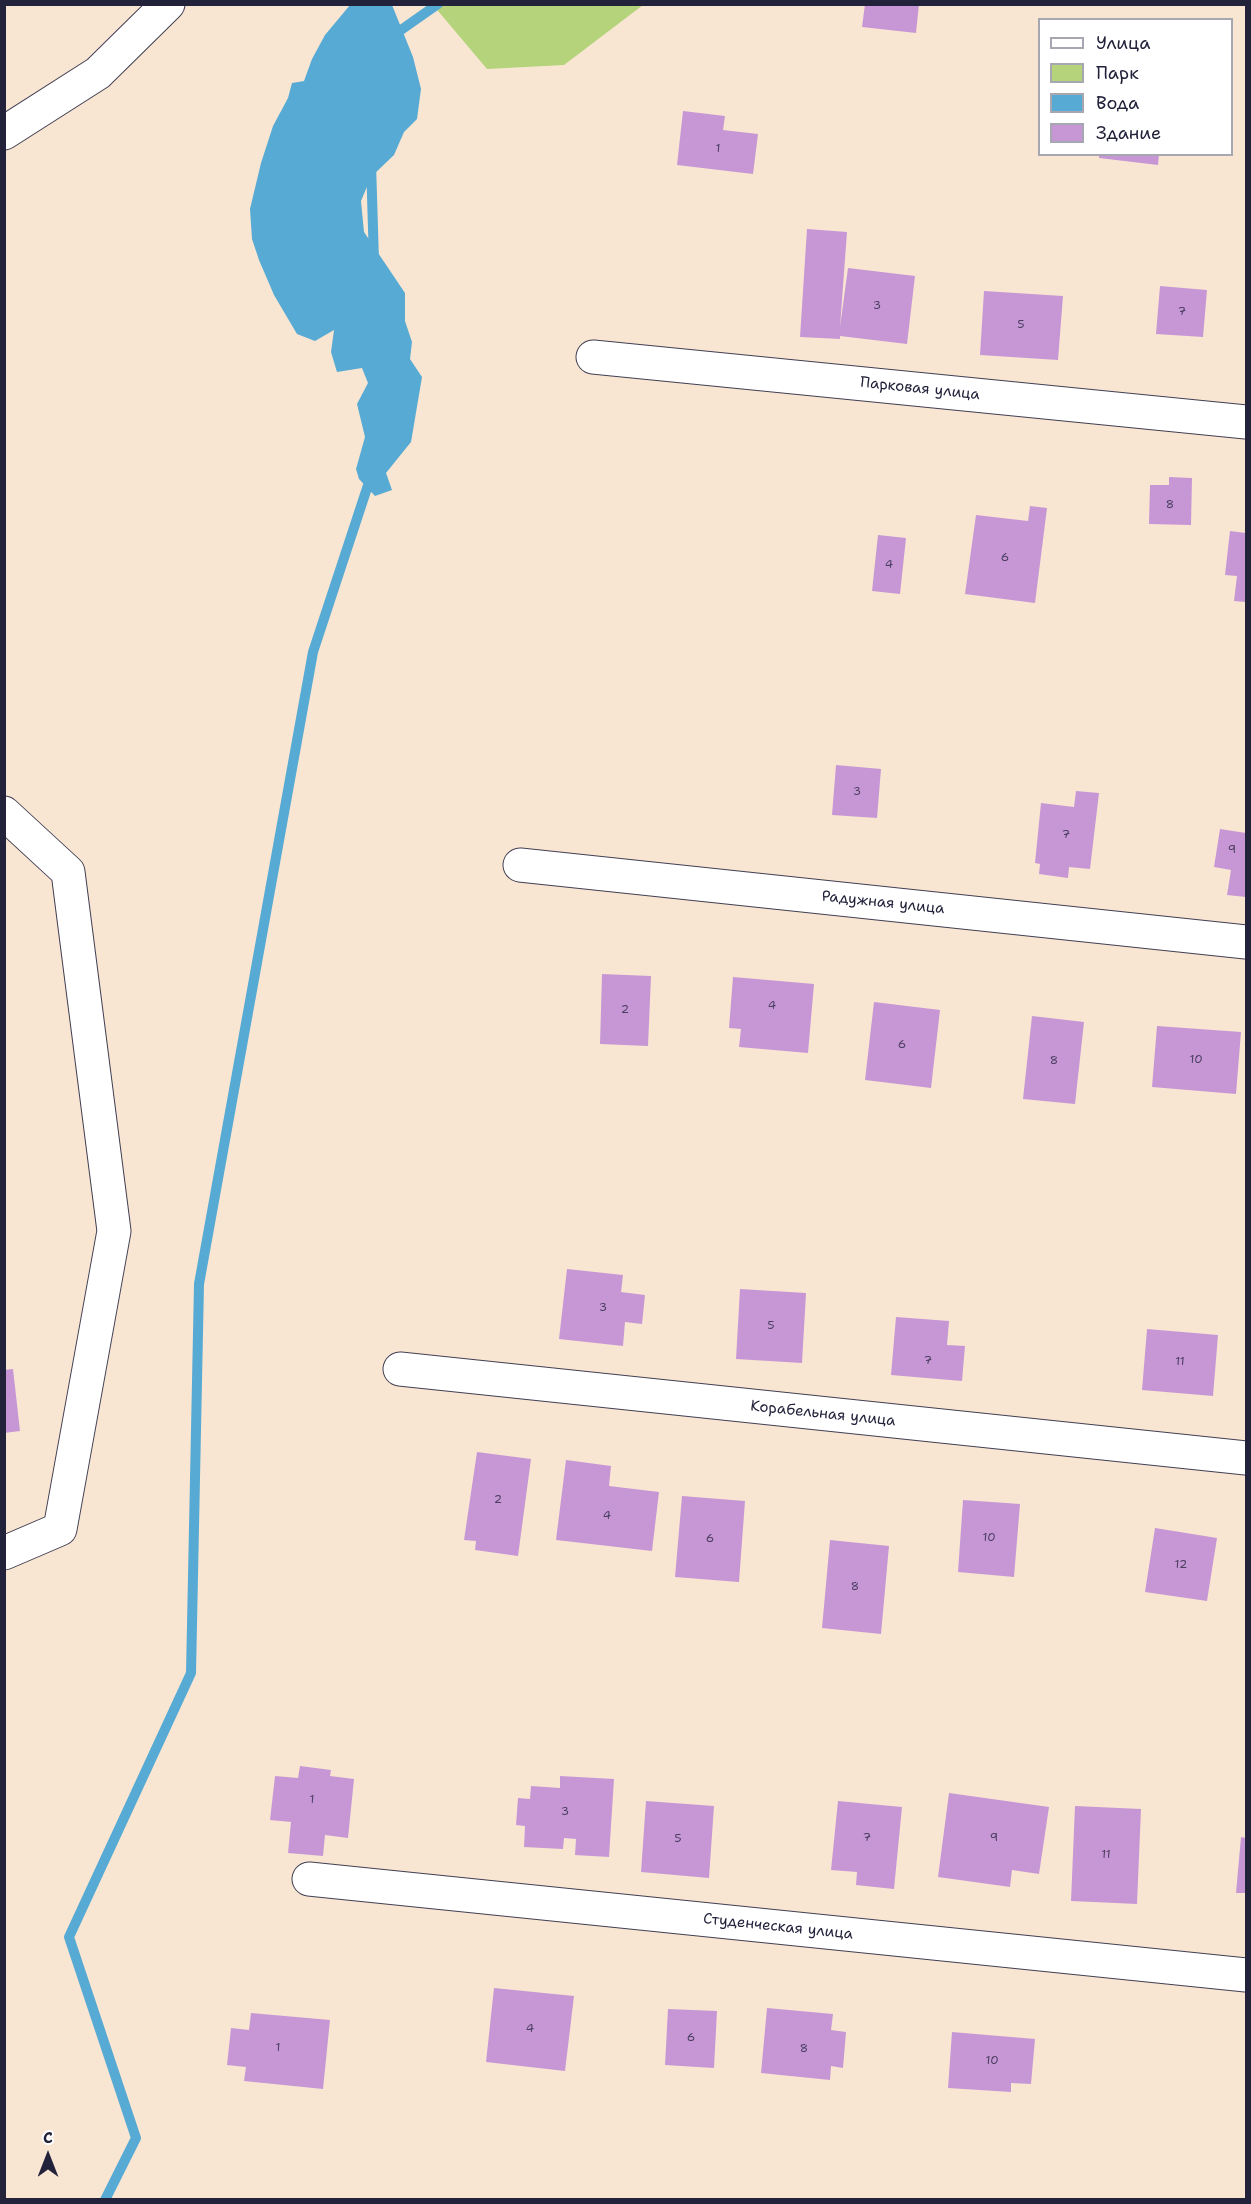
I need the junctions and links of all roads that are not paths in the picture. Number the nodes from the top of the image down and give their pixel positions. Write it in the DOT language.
graph roads {
  1 [pos="168,4"];
  2 [pos="4,134"];
  3 [pos="593,357"];
  4 [pos="1246,422"];
  5 [pos="4,813"];
  6 [pos="520,865"];
  7 [pos="1246,942"];
  8 [pos="400,1369"];
  9 [pos="1246,1458"];
  10 [pos="4,1553"];
  11 [pos="309,1880"];
  12 [pos="1246,1975"];
  1 -- 2 [label="street"];
  3 -- 4 [label="street, Парковая улица"];
  5 -- 10 [label="street"];
  6 -- 7 [label="street, Радужная улица"];
  8 -- 9 [label="street, Корабельная улица"];
  11 -- 12 [label="street, Студенческая улица"];
}
